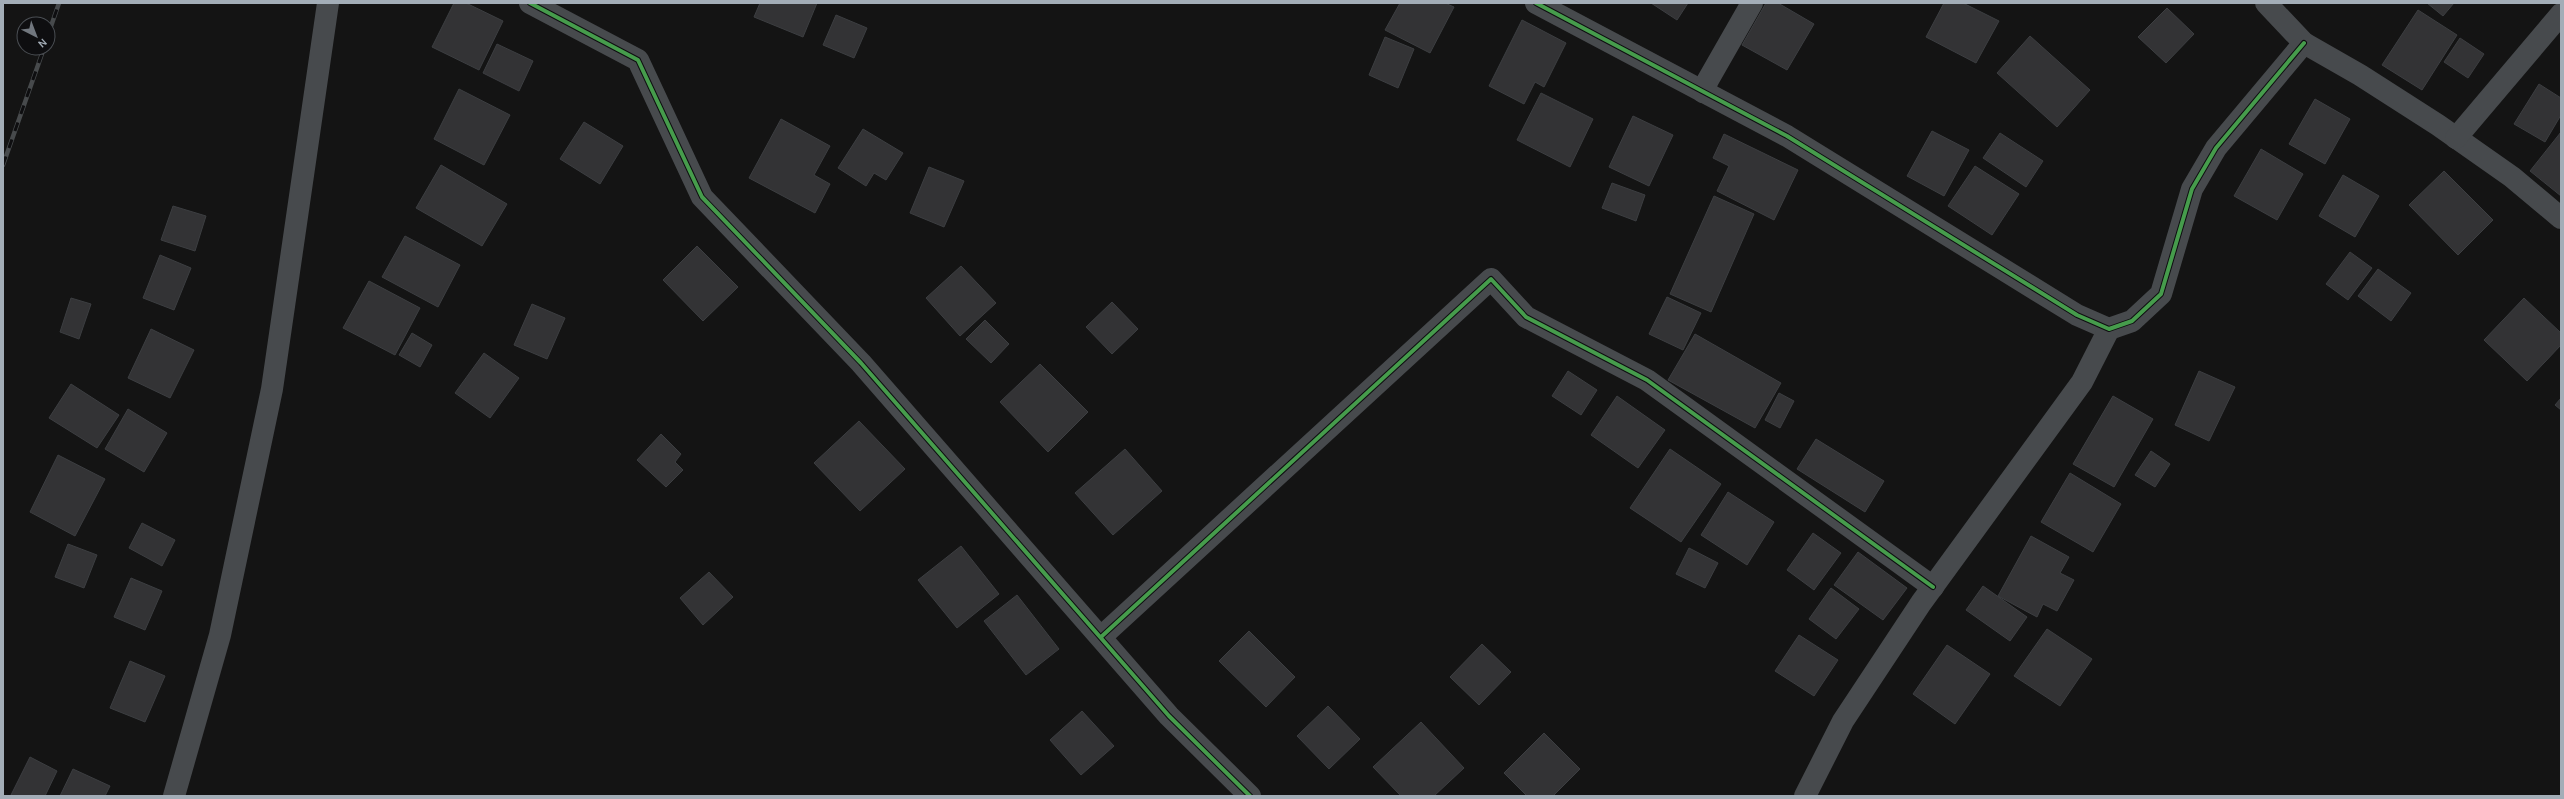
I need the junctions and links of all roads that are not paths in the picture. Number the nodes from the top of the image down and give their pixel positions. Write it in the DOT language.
graph roads {
  1 [pos="328,3"];
  2 [pos="530,3"];
  3 [pos="1536,3"];
  4 [pos="1752,3"];
  5 [pos="2266,3"];
  6 [pos="2561,14"];
  7 [pos="2304,43"];
  8 [pos="1703,92"];
  9 [pos="2456,138"];
  10 [pos="2561,218"];
  11 [pos="2109,329"];
  12 [pos="1933,587"];
  13 [pos="1101,637"];
  14 [pos="174,796"];
  15 [pos="1250,796"];
  16 [pos="1805,796"];
  1 -- 14 [label="street"];
  2 -- 13 [label="street"];
  3 -- 8 [label="street"];
  4 -- 8 [label="street"];
  5 -- 7 [label="street"];
  6 -- 9 [label="street"];
  7 -- 9 [label="street"];
  7 -- 11 [label="street"];
  8 -- 11 [label="street"];
  9 -- 10 [label="street"];
  11 -- 12 [label="street"];
  12 -- 13 [label="street"];
  12 -- 16 [label="street"];
  13 -- 15 [label="street"];
}
